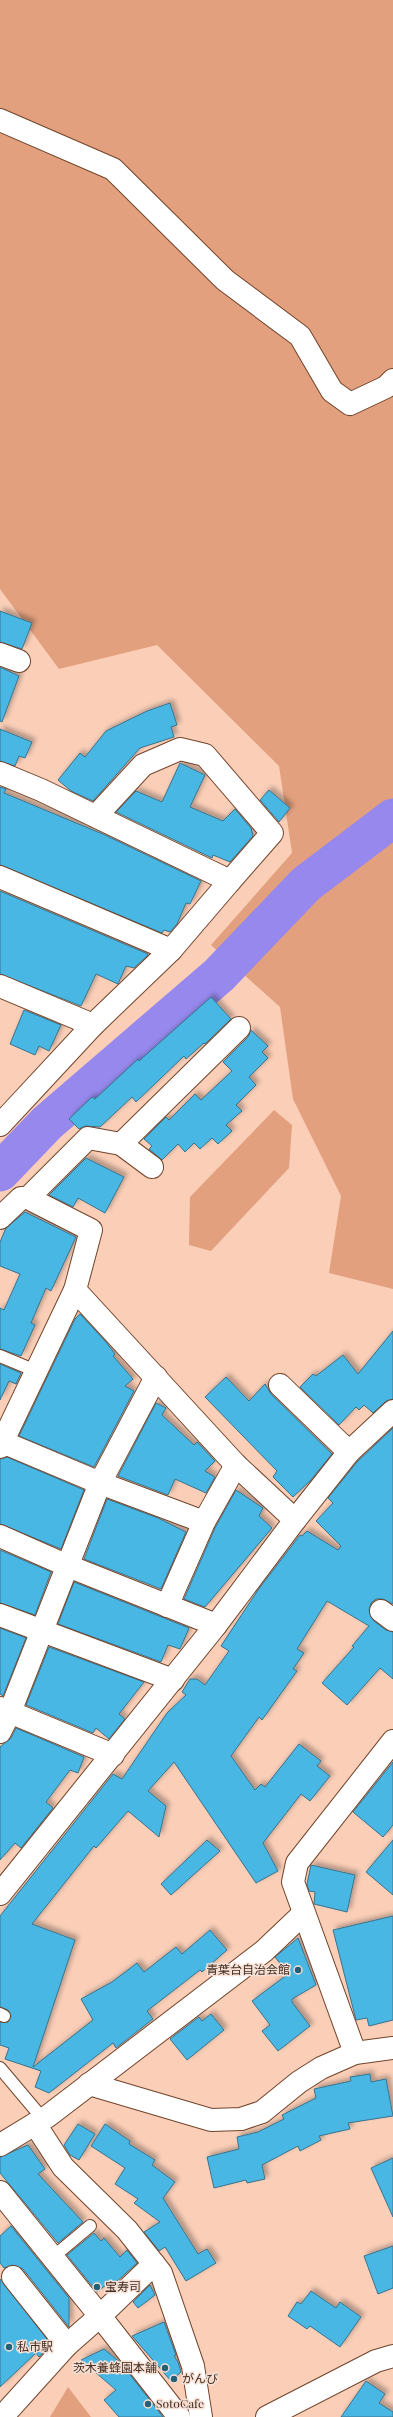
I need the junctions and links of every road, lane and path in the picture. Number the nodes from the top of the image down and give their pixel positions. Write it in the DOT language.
graph roads {
  1 [pos="0,120"];
  2 [pos="393,380"];
  3 [pos="0,773"];
  4 [pos="96,816"];
  5 [pos="0,877"];
  6 [pos="230,881"];
  7 [pos="171,950"];
  8 [pos="0,986"];
  9 [pos="93,1025"];
  10 [pos="239,1028"];
  11 [pos="8,1103"];
  12 [pos="0,1125"];
  13 [pos="121,1144"];
  14 [pos="152,1167"];
  15 [pos="28,1198"];
  16 [pos="0,1218"];
  17 [pos="75,1290"];
  18 [pos="0,1356"];
  19 [pos="36,1371"];
  20 [pos="156,1377"];
  21 [pos="280,1385"];
  22 [pos="393,1411"];
  23 [pos="1,1443"];
  24 [pos="349,1452"];
  25 [pos="236,1465"];
  26 [pos="100,1483"];
  27 [pos="295,1520"];
  28 [pos="204,1522"];
  29 [pos="0,1536"];
  30 [pos="68,1566"];
  31 [pos="167,1606"];
  32 [pos="0,1614"];
  33 [pos="216,1625"];
  34 [pos="42,1630"];
  35 [pos="173,1680"];
  36 [pos="5,1710"];
  37 [pos="0,1732"];
  38 [pos="393,1741"];
  39 [pos="113,1755"];
  40 [pos="0,1894"];
  41 [pos="303,1914"];
  42 [pos="393,2048"];
  43 [pos="355,2053"];
  44 [pos="0,2068"];
  45 [pos="89,2084"];
  46 [pos="39,2122"];
  47 [pos="0,2145"];
  48 [pos="0,2192"];
  49 [pos="90,2226"];
  50 [pos="53,2257"];
  51 [pos="154,2264"];
  52 [pos="13,2277"];
  53 [pos="100,2316"];
  54 [pos="66,2345"];
  55 [pos="393,2356"];
  56 [pos="2,2417"];
  57 [pos="179,2417"];
  58 [pos="201,2417"];
  59 [pos="268,2417"];
  1 -- 2 [label="street"];
  3 -- 4 [label="street"];
  4 -- 6 [label="street"];
  4 -- 6 [label="street"];
  5 -- 7 [label="street"];
  6 -- 7 [label="street"];
  7 -- 9 [label="street"];
  8 -- 9 [label="street"];
  9 -- 11 [label="street"];
  10 -- 13 [label="street"];
  11 -- 12 [label="street"];
  13 -- 14 [label="street"];
  13 -- 15 [label="street"];
  15 -- 16 [label="street"];
  15 -- 17 [label="street"];
  17 -- 19 [label="street"];
  17 -- 20 [label="street"];
  18 -- 19 [label="lane"];
  19 -- 23 [label="street"];
  20 -- 25 [label="street"];
  20 -- 26 [label="street"];
  21 -- 24 [label="street"];
  22 -- 24 [label="street"];
  23 -- 26 [label="street"];
  24 -- 27 [label="street"];
  25 -- 27 [label="street"];
  25 -- 28 [label="street"];
  26 -- 28 [label="street"];
  26 -- 30 [label="street"];
  27 -- 33 [label="street"];
  28 -- 31 [label="street"];
  29 -- 30 [label="street"];
  30 -- 31 [label="street"];
  30 -- 34 [label="street"];
  31 -- 33 [label="street"];
  32 -- 34 [label="street"];
  33 -- 35 [label="street"];
  34 -- 35 [label="street"];
  34 -- 36 [label="street"];
  35 -- 39 [label="street"];
  36 -- 37 [label="street"];
  36 -- 39 [label="street"];
  38 -- 41 [label="street"];
  39 -- 40 [label="street"];
  41 -- 43 [label="street"];
  41 -- 45 [label="street"];
  42 -- 43 [label="street"];
  43 -- 45 [label="street"];
  44 -- 46 [label="lane"];
  45 -- 46 [label="street"];
  46 -- 47 [label="street"];
  46 -- 51 [label="street"];
  48 -- 50 [label="street"];
  49 -- 50 [label="lane"];
  50 -- 53 [label="street"];
  51 -- 53 [label="street"];
  51 -- 58 [label="street"];
  52 -- 54 [label="street"];
  53 -- 54 [label="street"];
  53 -- 57 [label="street"];
  54 -- 56 [label="street"];
  55 -- 59 [label="street"];
}
